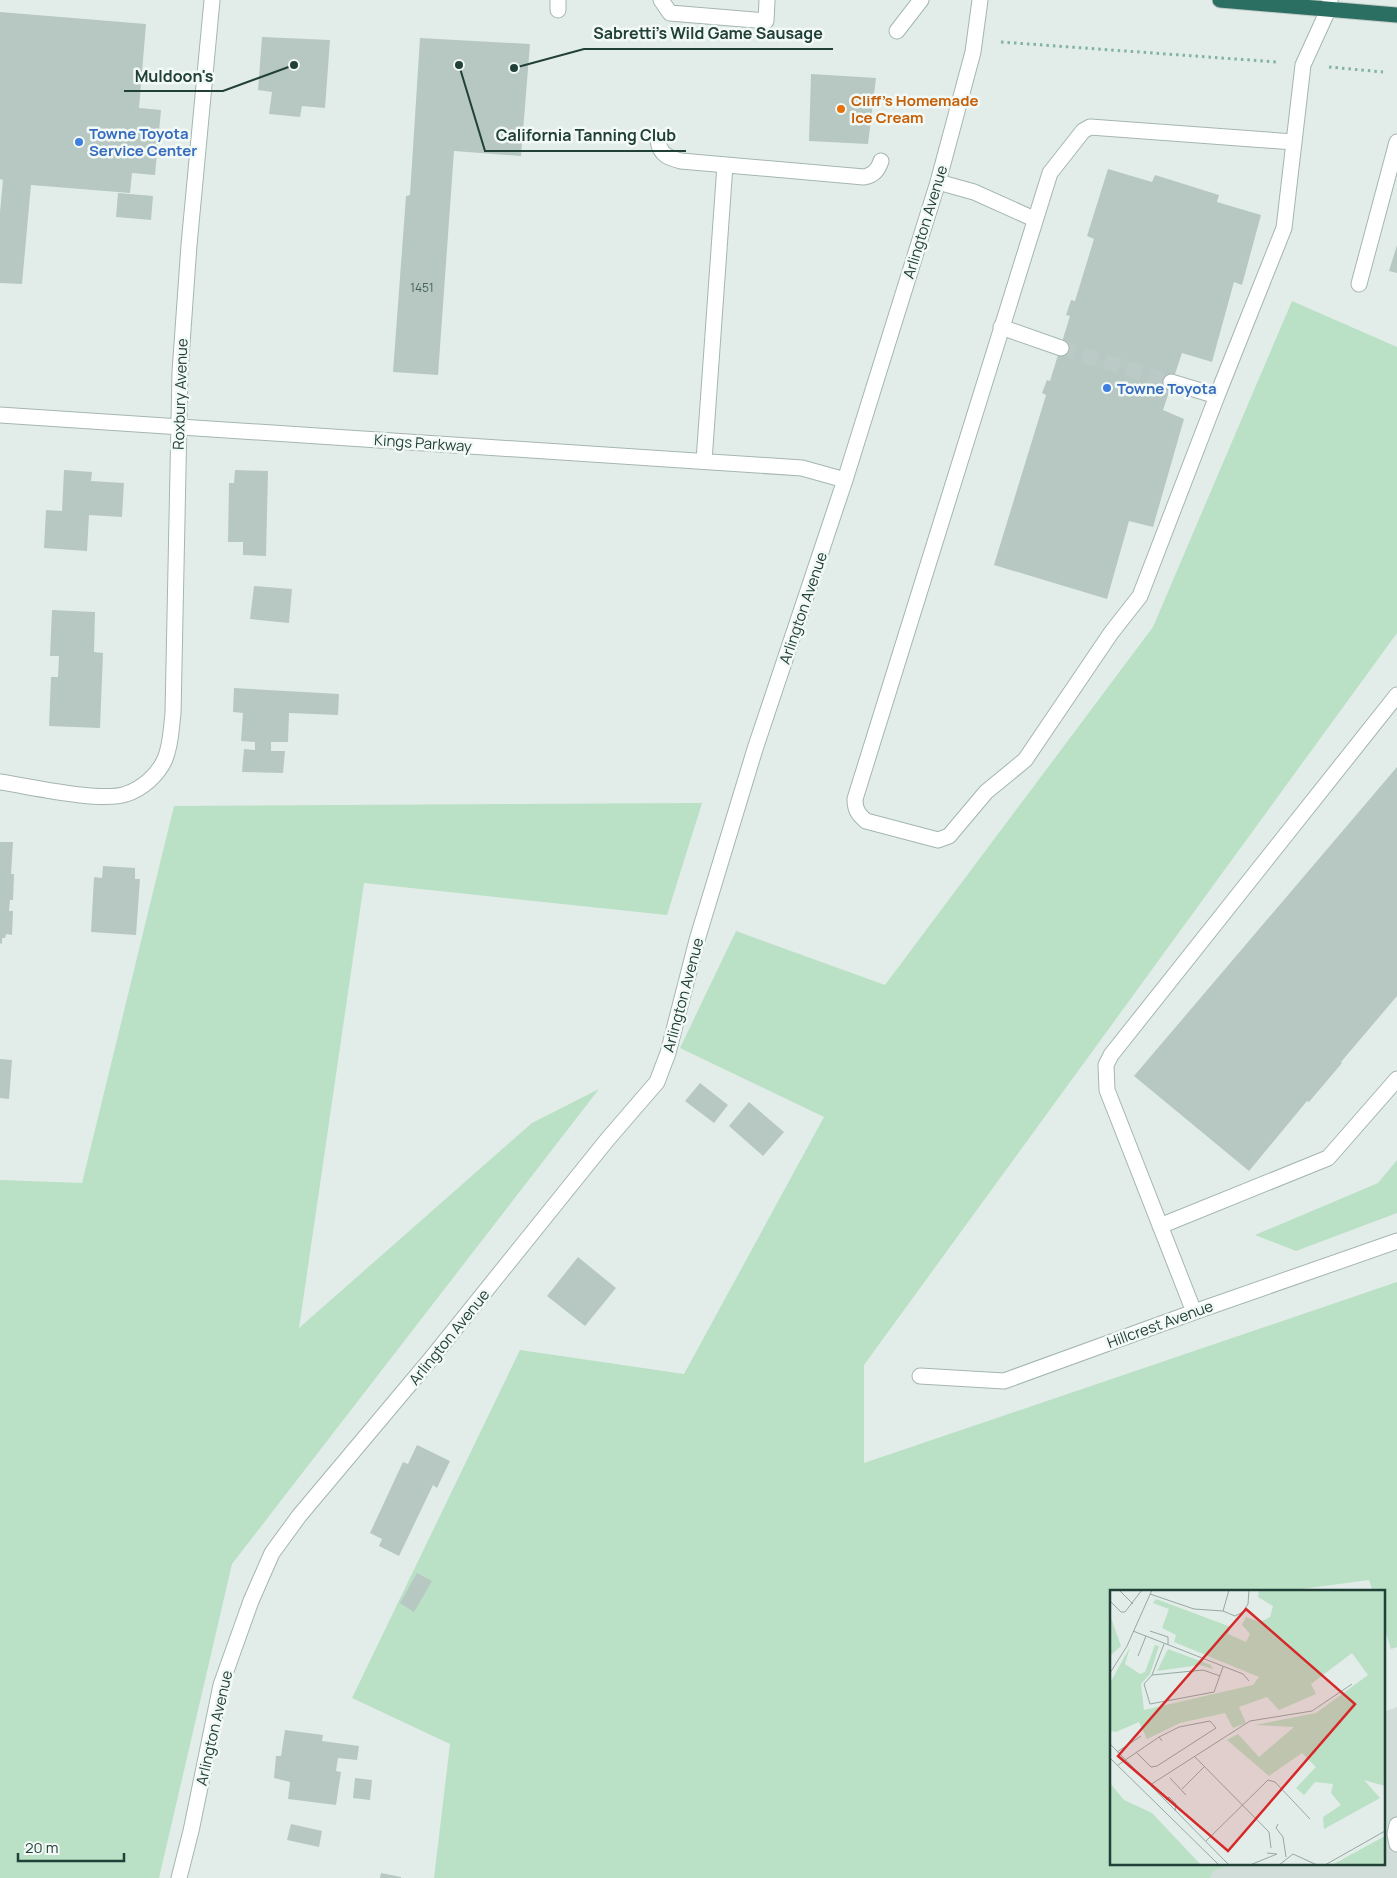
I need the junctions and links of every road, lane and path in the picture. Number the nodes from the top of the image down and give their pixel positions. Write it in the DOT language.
graph roads {
  1 [pos="212,0"];
  2 [pos="661,0"];
  3 [pos="767,0"];
  4 [pos="921,0"];
  5 [pos="980,0"];
  6 [pos="1220,0"];
  7 [pos="1329,4"];
  8 [pos="1397,15"];
  9 [pos="897,31"];
  10 [pos="975,38"];
  11 [pos="1278,62"];
  12 [pos="1327,66"];
  13 [pos="1384,72"];
  14 [pos="658,141"];
  15 [pos="1294,142"];
  16 [pos="1397,142"];
  17 [pos="881,161"];
  18 [pos="725,165"];
  19 [pos="938,182"];
  20 [pos="1034,219"];
  21 [pos="1359,284"];
  22 [pos="1001,327"];
  23 [pos="1060,348"];
  24 [pos="1171,382"];
  25 [pos="1217,396"];
  26 [pos="0,415"];
  27 [pos="178,427"];
  28 [pos="704,461"];
  29 [pos="845,480"];
  30 [pos="1397,695"];
  31 [pos="0,782"];
  32 [pos="1397,1078"];
  33 [pos="1160,1226"];
  34 [pos="1397,1241"];
  35 [pos="1194,1312"];
  36 [pos="920,1376"];
  37 [pos="1397,1825"];
  38 [pos="1397,1844"];
  39 [pos="179,1878"];
  1 -- 27 [label="street, Roxbury Avenue"];
  2 -- 3 [label="street"];
  4 -- 9 [label="street"];
  5 -- 10 [label="street, Arlington Avenue"];
  6 -- 7 [label="highway"];
  7 -- 8 [label="highway"];
  7 -- 15 [label="street"];
  10 -- 11 [label="path"];
  10 -- 19 [label="street, Arlington Avenue"];
  12 -- 13 [label="path"];
  14 -- 18 [label="street"];
  15 -- 20 [label="street"];
  15 -- 25 [label="street"];
  16 -- 21 [label="street"];
  17 -- 18 [label="street"];
  18 -- 28 [label="street"];
  19 -- 20 [label="street"];
  19 -- 29 [label="street, Arlington Avenue"];
  20 -- 22 [label="street"];
  22 -- 23 [label="street"];
  22 -- 25 [label="street"];
  24 -- 25 [label="street"];
  26 -- 27 [label="street, Kings Parkway"];
  27 -- 28 [label="street, Kings Parkway"];
  27 -- 31 [label="street, Roxbury Avenue"];
  28 -- 29 [label="street, Kings Parkway"];
  29 -- 39 [label="street, Arlington Avenue"];
  30 -- 33 [label="street"];
  32 -- 33 [label="street"];
  33 -- 35 [label="street"];
  34 -- 35 [label="street, Hillcrest Avenue"];
  35 -- 36 [label="street, Hillcrest Avenue"];
  37 -- 38 [label="street"];
}
